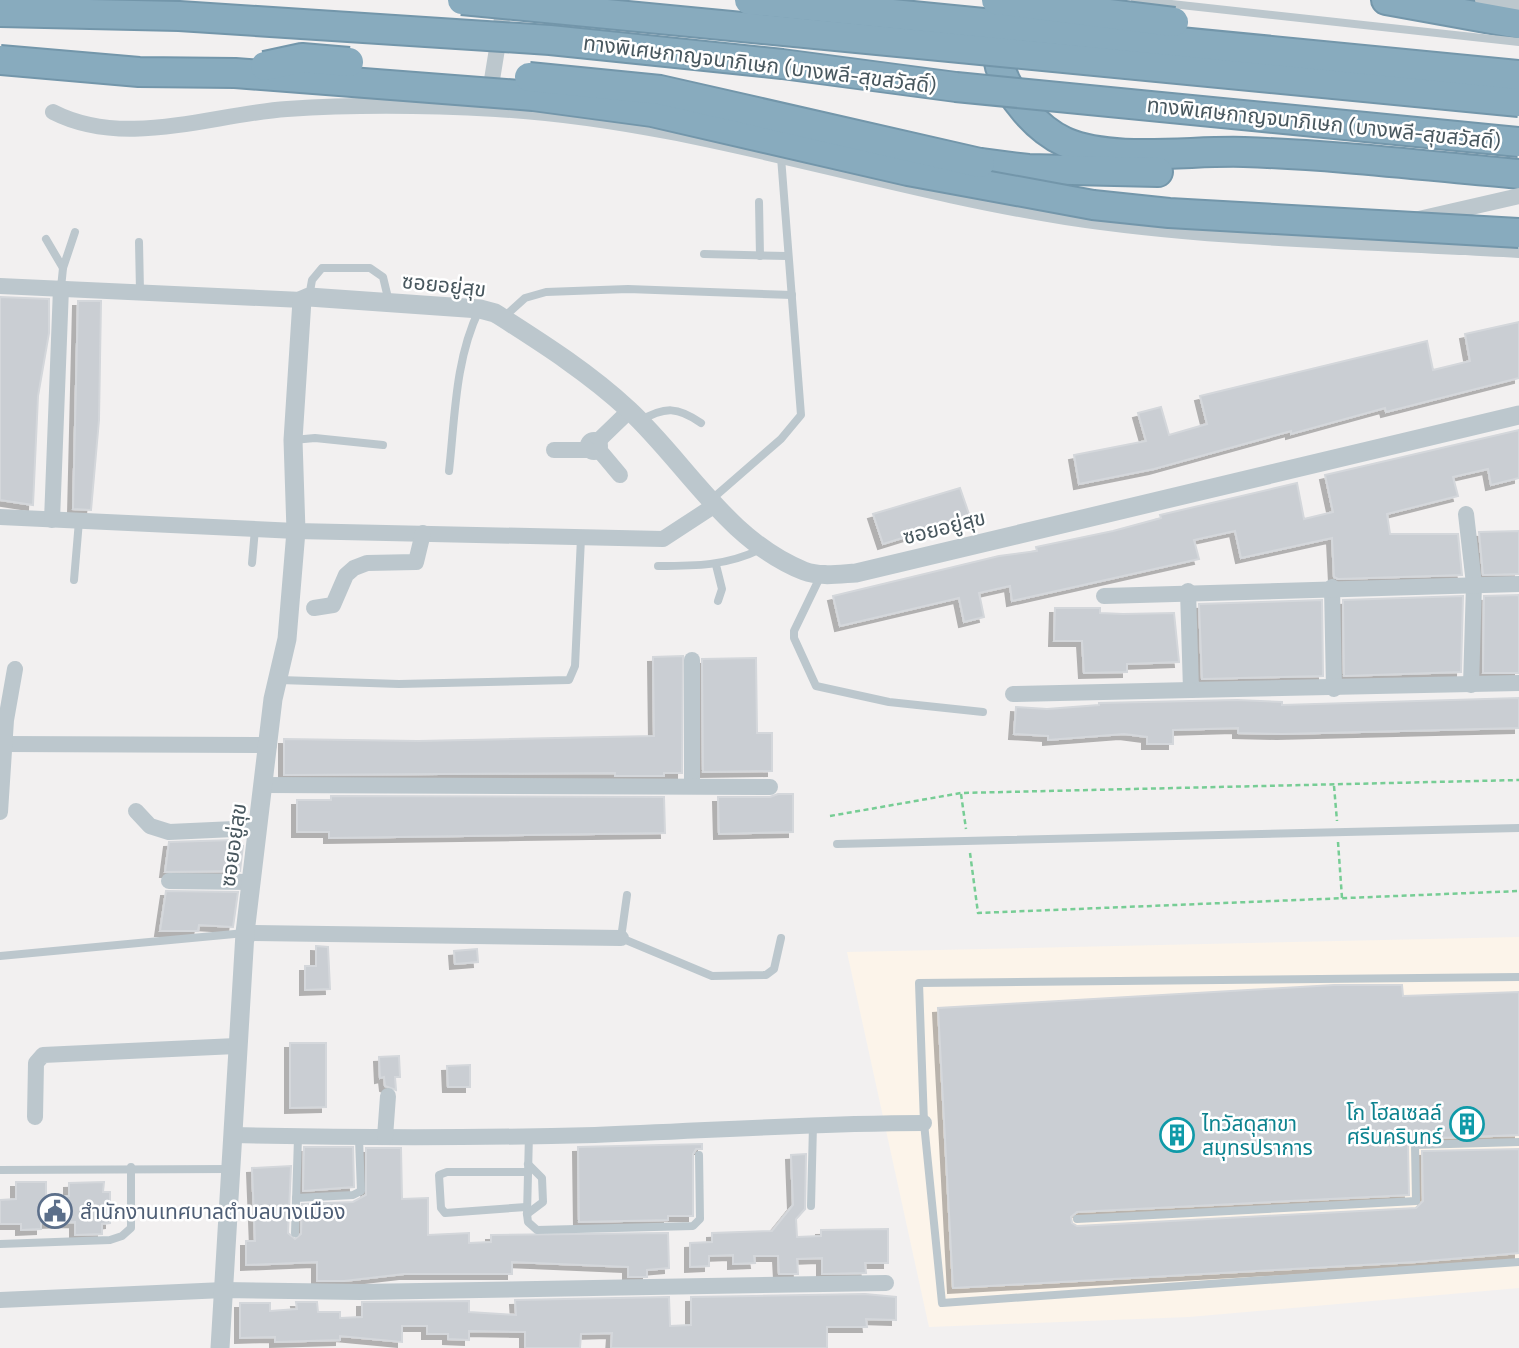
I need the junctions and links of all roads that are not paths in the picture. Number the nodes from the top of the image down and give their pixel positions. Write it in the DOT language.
graph roads {
  1 [pos="462,0"];
  2 [pos="505,0"];
  3 [pos="749,0"];
  4 [pos="996,0"];
  5 [pos="1002,0"];
  6 [pos="1135,0"];
  7 [pos="1386,0"];
  8 [pos="1483,0"];
  9 [pos="1519,3"];
  10 [pos="0,12"];
  11 [pos="1519,24"];
  12 [pos="1519,42"];
  13 [pos="0,60"];
  14 [pos="1519,60"];
  15 [pos="235,73"];
  16 [pos="1519,75"];
  17 [pos="1519,102"];
  18 [pos="487,109"];
  19 [pos="54,112"];
  20 [pos="1519,142"];
  21 [pos="781,157"];
  22 [pos="1353,160"];
  23 [pos="1519,174"];
  24 [pos="1519,196"];
  25 [pos="759,202"];
  26 [pos="75,232"];
  27 [pos="1519,233"];
  28 [pos="46,239"];
  29 [pos="1370,241"];
  30 [pos="139,242"];
  31 [pos="1519,250"];
  32 [pos="704,254"];
  33 [pos="760,256"];
  34 [pos="787,257"];
  35 [pos="63,268"];
  36 [pos="0,286"];
  37 [pos="61,288"];
  38 [pos="140,291"];
  39 [pos="792,295"];
  40 [pos="306,298"];
  41 [pos="389,302"];
  42 [pos="480,309"];
  43 [pos="503,318"];
  44 [pos="1519,415"];
  45 [pos="635,416"];
  46 [pos="701,423"];
  47 [pos="293,440"];
  48 [pos="383,446"];
  49 [pos="595,447"];
  50 [pos="554,450"];
  51 [pos="449,471"];
  52 [pos="620,475"];
  53 [pos="713,502"];
  54 [pos="1466,514"];
  55 [pos="0,517"];
  56 [pos="51,520"];
  57 [pos="79,520"];
  58 [pos="255,529"];
  59 [pos="296,531"];
  60 [pos="423,533"];
  61 [pos="582,538"];
  62 [pos="763,548"];
  63 [pos="252,563"];
  64 [pos="716,565"];
  65 [pos="658,566"];
  66 [pos="821,575"];
  67 [pos="74,580"];
  68 [pos="1474,584"];
  69 [pos="1519,584"];
  70 [pos="1332,587"];
  71 [pos="1188,591"];
  72 [pos="1104,596"];
  73 [pos="718,601"];
  74 [pos="314,608"];
  75 [pos="692,660"];
  76 [pos="15,669"];
  77 [pos="277,680"];
  78 [pos="1519,683"];
  79 [pos="1471,685"];
  80 [pos="1191,690"];
  81 [pos="1334,690"];
  82 [pos="1013,694"];
  83 [pos="983,712"];
  84 [pos="3,721"];
  85 [pos="4,744"];
  86 [pos="270,746"];
  87 [pos="1,762"];
  88 [pos="692,784"];
  89 [pos="264,785"];
  90 [pos="770,787"];
  91 [pos="136,811"];
  92 [pos="0,813"];
  93 [pos="258,828"];
  94 [pos="1519,828"];
  95 [pos="837,844"];
  96 [pos="169,881"];
  97 [pos="250,882"];
  98 [pos="627,895"];
  99 [pos="245,933"];
  100 [pos="621,938"];
  101 [pos="781,938"];
  102 [pos="0,956"];
  103 [pos="1519,976"];
  104 [pos="236,1046"];
  105 [pos="388,1096"];
  106 [pos="35,1117"];
  107 [pos="813,1123"];
  108 [pos="925,1123"];
  109 [pos="529,1134"];
  110 [pos="233,1135"];
  111 [pos="298,1137"];
  112 [pos="385,1137"];
  113 [pos="359,1139"];
  114 [pos="1519,1142"];
  115 [pos="699,1155"];
  116 [pos="131,1167"];
  117 [pos="528,1168"];
  118 [pos="230,1169"];
  119 [pos="0,1170"];
  120 [pos="296,1198"];
  121 [pos="811,1206"];
  122 [pos="526,1210"];
  123 [pos="1077,1219"];
  124 [pos="295,1233"];
  125 [pos="0,1244"];
  126 [pos="1519,1262"];
  127 [pos="886,1283"];
  128 [pos="224,1290"];
  129 [pos="0,1300"];
  130 [pos="220,1348"];
  1 -- 17 [label="highway, ทางพิเศษกาญจนาภิเษก (บางพลี-สุขสวัสดิ์), bridge"];
  2 -- 18 [label="street"];
  3 -- 16 [label="highway, bridge"];
  4 -- 14 [label="highway, bridge"];
  5 -- 22 [label="highway"];
  6 -- 12 [label="lane"];
  7 -- 11 [label="highway"];
  8 -- 9 [label="street"];
  10 -- 20 [label="highway, ทางพิเศษกาญจนาภิเษก (บางพลี-สุขสวัสดิ์), bridge"];
  13 -- 15 [label="highway, bridge"];
  15 -- 22 [label="highway, bridge"];
  15 -- 27 [label="highway, bridge"];
  18 -- 19 [label="street"];
  18 -- 21 [label="street"];
  21 -- 29 [label="street"];
  21 -- 34 [label="lane"];
  22 -- 23 [label="highway"];
  24 -- 29 [label="street"];
  25 -- 33 [label="lane"];
  26 -- 35 [label="lane"];
  28 -- 35 [label="lane"];
  29 -- 31 [label="street"];
  30 -- 38 [label="lane"];
  32 -- 33 [label="lane"];
  33 -- 34 [label="lane"];
  34 -- 39 [label="lane"];
  35 -- 37 [label="lane"];
  36 -- 37 [label="street"];
  37 -- 38 [label="street"];
  37 -- 56 [label="street"];
  38 -- 40 [label="street"];
  39 -- 43 [label="lane"];
  39 -- 53 [label="lane"];
  40 -- 41 [label="street, ซอยอยู่สุข"];
  40 -- 41 [label="lane"];
  40 -- 47 [label="street, ซอยอยู่สุข"];
  41 -- 42 [label="street, ซอยอยู่สุข"];
  42 -- 43 [label="street, ซอยอยู่สุข"];
  42 -- 51 [label="lane"];
  43 -- 45 [label="street, ซอยอยู่สุข"];
  44 -- 66 [label="street, ซอยอยู่สุข"];
  45 -- 46 [label="lane"];
  45 -- 49 [label="street"];
  45 -- 53 [label="street, ซอยอยู่สุข"];
  47 -- 48 [label="lane"];
  47 -- 59 [label="street, ซอยอยู่สุข"];
  49 -- 50 [label="street"];
  49 -- 52 [label="street"];
  53 -- 61 [label="street"];
  53 -- 62 [label="street, ซอยอยู่สุข"];
  54 -- 68 [label="street"];
  55 -- 56 [label="street"];
  56 -- 57 [label="street"];
  57 -- 58 [label="street"];
  57 -- 67 [label="lane"];
  58 -- 59 [label="street"];
  58 -- 63 [label="lane"];
  59 -- 60 [label="street"];
  59 -- 77 [label="street, ซอยอยู่สุข"];
  60 -- 61 [label="street"];
  60 -- 74 [label="street"];
  61 -- 77 [label="lane"];
  62 -- 64 [label="lane"];
  62 -- 66 [label="street, ซอยอยู่สุข"];
  64 -- 65 [label="lane"];
  64 -- 73 [label="lane"];
  66 -- 83 [label="lane"];
  68 -- 69 [label="street"];
  68 -- 70 [label="street"];
  68 -- 79 [label="street"];
  70 -- 71 [label="street"];
  70 -- 81 [label="street"];
  71 -- 72 [label="street"];
  71 -- 80 [label="street"];
  75 -- 88 [label="street"];
  76 -- 84 [label="street"];
  77 -- 86 [label="street, ซอยอยู่สุข"];
  78 -- 79 [label="street"];
  79 -- 81 [label="street"];
  80 -- 81 [label="street"];
  80 -- 82 [label="street"];
  84 -- 85 [label="street"];
  85 -- 86 [label="street"];
  85 -- 87 [label="street"];
  86 -- 89 [label="street, ซอยอยู่สุข"];
  87 -- 92 [label="street"];
  88 -- 89 [label="street"];
  88 -- 90 [label="street"];
  89 -- 93 [label="street, ซอยอยู่สุข"];
  91 -- 93 [label="street"];
  93 -- 97 [label="street, ซอยอยู่สุข"];
  94 -- 95 [label="lane"];
  96 -- 97 [label="street"];
  97 -- 99 [label="street, ซอยอยู่สุข"];
  98 -- 100 [label="lane"];
  99 -- 100 [label="street"];
  99 -- 102 [label="lane"];
  99 -- 104 [label="street, ซอยอยู่สุข"];
  100 -- 101 [label="lane"];
  103 -- 108 [label="lane"];
  104 -- 106 [label="street"];
  104 -- 110 [label="street, ซอยอยู่สุข"];
  105 -- 112 [label="street"];
  107 -- 108 [label="street"];
  107 -- 109 [label="street"];
  107 -- 121 [label="lane"];
  108 -- 126 [label="lane"];
  109 -- 112 [label="street"];
  109 -- 117 [label="lane"];
  110 -- 111 [label="street"];
  110 -- 118 [label="street, ซอยอยู่สุข"];
  111 -- 113 [label="street"];
  111 -- 120 [label="lane"];
  112 -- 113 [label="street"];
  113 -- 120 [label="lane"];
  114 -- 123 [label="lane"];
  115 -- 122 [label="lane"];
  116 -- 118 [label="lane"];
  116 -- 119 [label="lane"];
  116 -- 125 [label="lane"];
  117 -- 122 [label="lane"];
  117 -- 122 [label="lane"];
  117 -- 122 [label="lane"];
  118 -- 128 [label="street, ซอยอยู่สุข"];
  120 -- 124 [label="lane"];
  127 -- 128 [label="street"];
  128 -- 129 [label="street"];
  128 -- 130 [label="street, ซอยอยู่สุข"];
}
